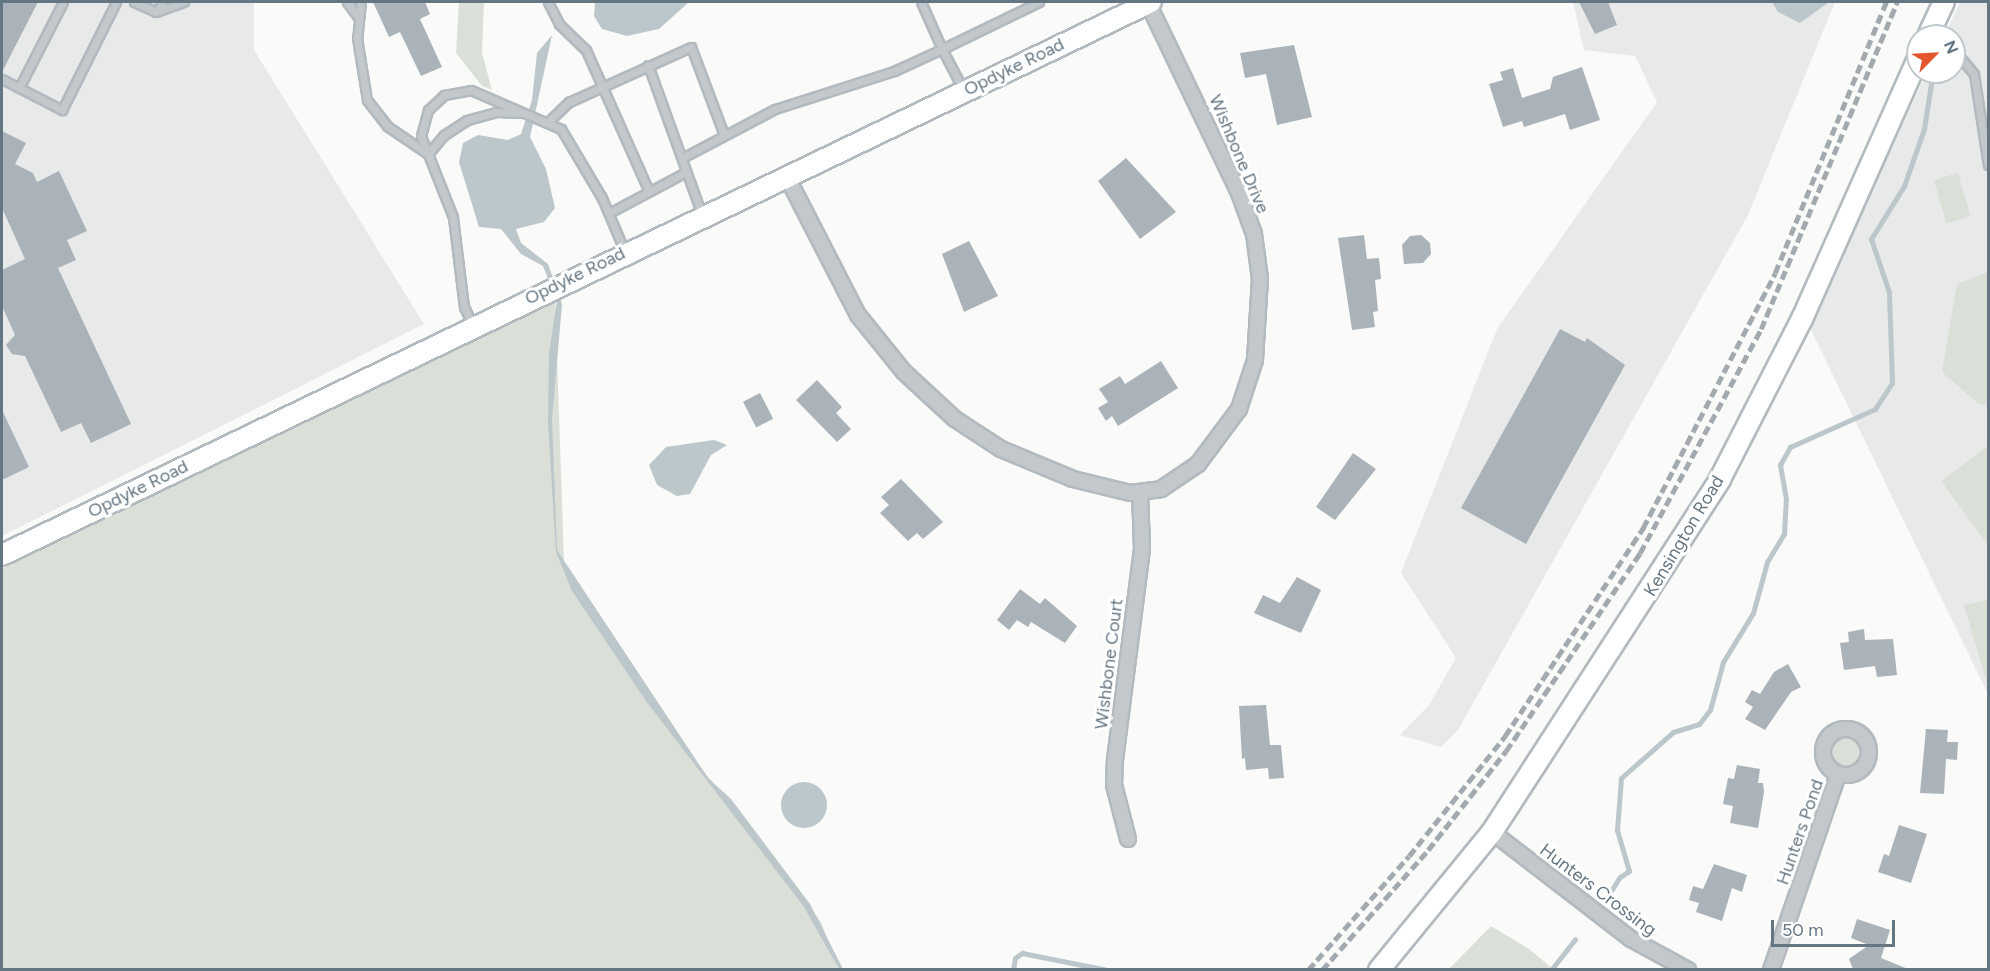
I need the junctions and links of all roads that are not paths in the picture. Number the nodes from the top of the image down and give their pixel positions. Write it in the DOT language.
graph roads {
  1 [pos="63,2"];
  2 [pos="116,2"];
  3 [pos="134,2"];
  4 [pos="163,2"];
  5 [pos="184,2"];
  6 [pos="347,2"];
  7 [pos="361,2"];
  8 [pos="548,2"];
  9 [pos="921,2"];
  10 [pos="1039,2"];
  11 [pos="1150,2"];
  12 [pos="1944,2"];
  13 [pos="156,12"];
  14 [pos="357,16"];
  15 [pos="1937,24"];
  16 [pos="942,49"];
  17 [pos="1966,64"];
  18 [pos="648,65"];
  19 [pos="2,80"];
  20 [pos="1907,84"];
  21 [pos="602,86"];
  22 [pos="20,88"];
  23 [pos="964,91"];
  24 [pos="523,113"];
  25 [pos="549,121"];
  26 [pos="723,132"];
  27 [pos="428,154"];
  28 [pos="684,157"];
  29 [pos="1989,165"];
  30 [pos="684,173"];
  31 [pos="786,175"];
  32 [pos="648,189"];
  33 [pos="609,213"];
  34 [pos="702,215"];
  35 [pos="625,252"];
  36 [pos="473,326"];
  37 [pos="1140,494"];
  38 [pos="2,555"];
  39 [pos="1838,774"];
  40 [pos="1492,832"];
  41 [pos="1128,839"];
  42 [pos="1379,969"];
  43 [pos="1688,969"];
  44 [pos="1772,969"];
  1 -- 22 [label="lane"];
  2 -- 22 [label="lane"];
  3 -- 13 [label="lane"];
  4 -- 13 [label="lane"];
  5 -- 13 [label="lane"];
  6 -- 14 [label="lane"];
  7 -- 14 [label="lane"];
  8 -- 21 [label="lane"];
  9 -- 16 [label="lane"];
  10 -- 16 [label="lane"];
  11 -- 23 [label="main road, Opdyke Road"];
  11 -- 37 [label="street, Wishbone Drive"];
  12 -- 15 [label="main road"];
  14 -- 27 [label="lane"];
  16 -- 23 [label="lane"];
  16 -- 26 [label="lane"];
  17 -- 29 [label="lane"];
  18 -- 21 [label="lane"];
  18 -- 26 [label="lane"];
  18 -- 28 [label="lane"];
  19 -- 22 [label="lane"];
  20 -- 40 [label="main road, Kensington Road"];
  21 -- 25 [label="lane"];
  21 -- 32 [label="lane"];
  23 -- 31 [label="main road, Opdyke Road"];
  24 -- 25 [label="lane"];
  24 -- 27 [label="lane"];
  24 -- 27 [label="lane"];
  25 -- 33 [label="lane"];
  26 -- 28 [label="lane"];
  27 -- 36 [label="lane"];
  28 -- 30 [label="lane"];
  30 -- 32 [label="lane"];
  30 -- 34 [label="lane"];
  31 -- 34 [label="main road, Opdyke Road"];
  31 -- 37 [label="street, Wishbone Drive"];
  32 -- 33 [label="lane"];
  33 -- 35 [label="lane"];
  34 -- 35 [label="main road, Opdyke Road"];
  35 -- 36 [label="main road, Opdyke Road"];
  36 -- 38 [label="main road, Opdyke Road"];
  37 -- 41 [label="street, Wishbone Court"];
  39 -- 44 [label="street, Hunters Pond"];
  40 -- 42 [label="main road, Kensington Road"];
  40 -- 43 [label="street, Hunters Crossing"];
}
